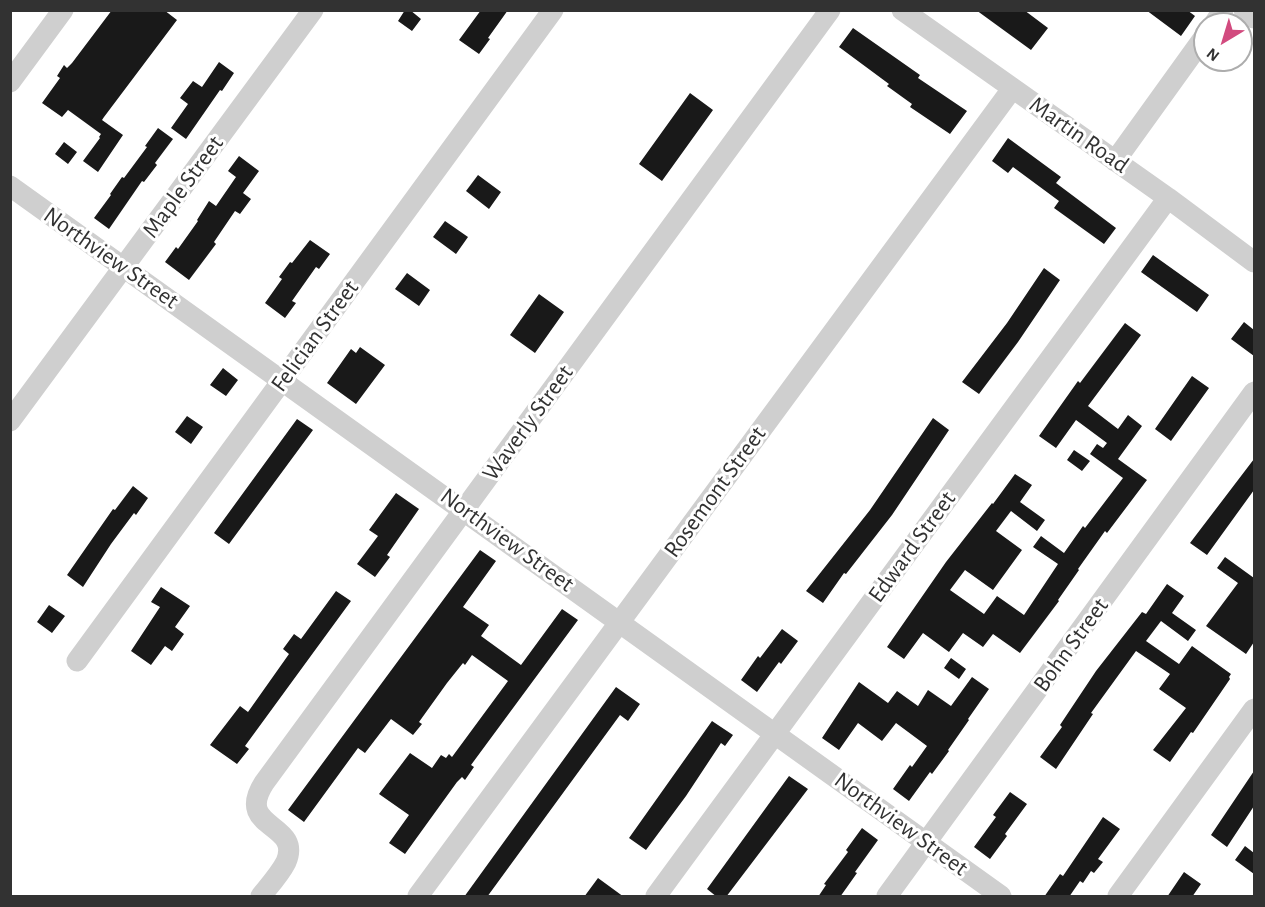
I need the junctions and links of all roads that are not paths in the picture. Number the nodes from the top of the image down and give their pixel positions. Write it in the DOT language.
graph roads {
  1 [pos="63,10"];
  2 [pos="313,10"];
  3 [pos="553,10"];
  4 [pos="830,10"];
  5 [pos="902,10"];
  6 [pos="1244,10"];
  7 [pos="1254,18"];
  8 [pos="1193,53"];
  9 [pos="10,82"];
  10 [pos="1012,89"];
  11 [pos="1115,161"];
  12 [pos="10,186"];
  13 [pos="1167,198"];
  14 [pos="1254,262"];
  15 [pos="124,267"];
  16 [pos="283,380"];
  17 [pos="1254,392"];
  18 [pos="10,421"];
  19 [pos="464,510"];
  20 [pos="620,621"];
  21 [pos="77,661"];
  22 [pos="1254,709"];
  23 [pos="775,734"];
  24 [pos="927,842"];
  25 [pos="261,897"];
  26 [pos="418,897"];
  27 [pos="656,897"];
  28 [pos="887,897"];
  29 [pos="1001,897"];
  30 [pos="1118,897"];
  1 -- 9 [label="street"];
  2 -- 15 [label="street, Maple Street"];
  3 -- 16 [label="street, Felician Street"];
  4 -- 19 [label="street, Waverly Street"];
  5 -- 10 [label="street, Martin Road"];
  6 -- 7 [label="street"];
  8 -- 11 [label="street"];
  10 -- 11 [label="street, Martin Road"];
  10 -- 20 [label="street, Rosemont Street"];
  11 -- 13 [label="street, Martin Road"];
  12 -- 15 [label="street, Northview Street"];
  13 -- 14 [label="street, Martin Road"];
  13 -- 23 [label="street, Edward Street"];
  15 -- 16 [label="street, Northview Street"];
  15 -- 18 [label="street, Maple Street"];
  16 -- 19 [label="street, Northview Street"];
  16 -- 21 [label="street, Felician Street"];
  17 -- 24 [label="street, Bohn Street"];
  19 -- 20 [label="street, Northview Street"];
  19 -- 25 [label="street, Waverly Street"];
  20 -- 23 [label="street, Northview Street"];
  20 -- 26 [label="street, Rosemont Street"];
  22 -- 30 [label="street"];
  23 -- 24 [label="street, Northview Street"];
  23 -- 27 [label="street, Edward Street"];
  24 -- 28 [label="street, Bohn Street"];
  24 -- 29 [label="street, Northview Street"];
}
